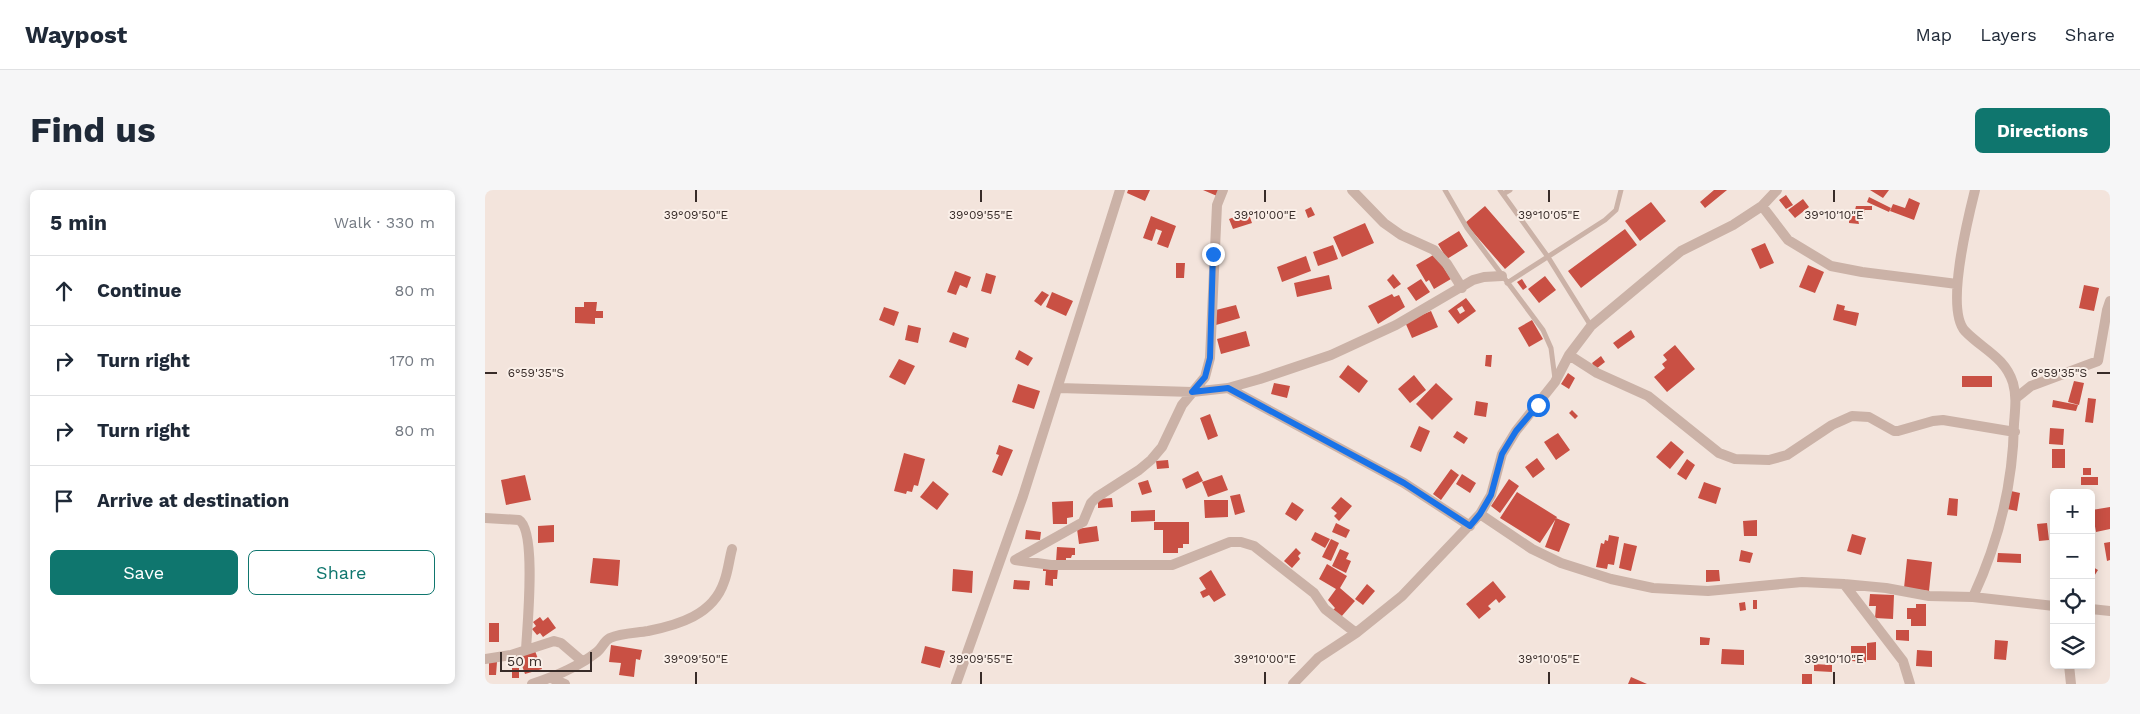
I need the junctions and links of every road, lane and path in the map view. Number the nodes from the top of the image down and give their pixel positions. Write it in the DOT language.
graph roads {
  1 [pos="1120,190"];
  2 [pos="1223,190"];
  3 [pos="1352,190"];
  4 [pos="1445,190"];
  5 [pos="1510,190"];
  6 [pos="1621,190"];
  7 [pos="1777,190"];
  8 [pos="1975,190"];
  9 [pos="1502,192"];
  10 [pos="1762,206"];
  11 [pos="1548,257"];
  12 [pos="1504,280"];
  13 [pos="1957,284"];
  14 [pos="1462,288"];
  15 [pos="2110,302"];
  16 [pos="1591,326"];
  17 [pos="1569,355"];
  18 [pos="1555,382"];
  19 [pos="1059,388"];
  20 [pos="1228,388"];
  21 [pos="1192,392"];
  22 [pos="2016,398"];
  23 [pos="2015,432"];
  24 [pos="1480,514"];
  25 [pos="485,518"];
  26 [pos="1470,526"];
  27 [pos="732,549"];
  28 [pos="1002,558"];
  29 [pos="1015,560"];
  30 [pos="1845,584"];
  31 [pos="1973,597"];
  32 [pos="2050,606"];
  33 [pos="2095,609"];
  34 [pos="2110,611"];
  35 [pos="1356,634"];
  36 [pos="526,650"];
  37 [pos="485,659"];
  38 [pos="582,661"];
  39 [pos="2069,669"];
  40 [pos="551,678"];
  41 [pos="532,684"];
  42 [pos="565,684"];
  43 [pos="956,684"];
  44 [pos="1293,684"];
  45 [pos="1910,684"];
  46 [pos="2071,684"];
  1 -- 19 [label="street"];
  2 -- 21 [label="street"];
  3 -- 14 [label="street"];
  4 -- 12 [label="lane"];
  5 -- 9 [label="lane"];
  6 -- 11 [label="lane"];
  7 -- 10 [label="street"];
  8 -- 13 [label="street"];
  9 -- 11 [label="lane"];
  10 -- 13 [label="street"];
  10 -- 16 [label="street"];
  11 -- 12 [label="lane"];
  11 -- 16 [label="lane"];
  12 -- 14 [label="street"];
  12 -- 18 [label="lane"];
  13 -- 22 [label="street"];
  14 -- 20 [label="street"];
  15 -- 22 [label="street"];
  16 -- 17 [label="street"];
  17 -- 18 [label="street"];
  17 -- 23 [label="street"];
  18 -- 24 [label="street"];
  19 -- 21 [label="street"];
  19 -- 28 [label="street"];
  20 -- 21 [label="street"];
  20 -- 26 [label="street"];
  21 -- 29 [label="street"];
  22 -- 23 [label="street"];
  23 -- 31 [label="street"];
  24 -- 26 [label="street"];
  24 -- 30 [label="street"];
  25 -- 36 [label="street"];
  26 -- 35 [label="street"];
  27 -- 38 [label="street"];
  28 -- 29 [label="street"];
  28 -- 43 [label="street"];
  29 -- 35 [label="street"];
  30 -- 31 [label="street"];
  30 -- 45 [label="street"];
  31 -- 32 [label="street"];
  33 -- 34 [label="street"];
  35 -- 44 [label="street"];
  36 -- 37 [label="street"];
  36 -- 38 [label="street"];
  38 -- 40 [label="street"];
  39 -- 46 [label="street"];
  40 -- 41 [label="street"];
  40 -- 42 [label="street"];
}
